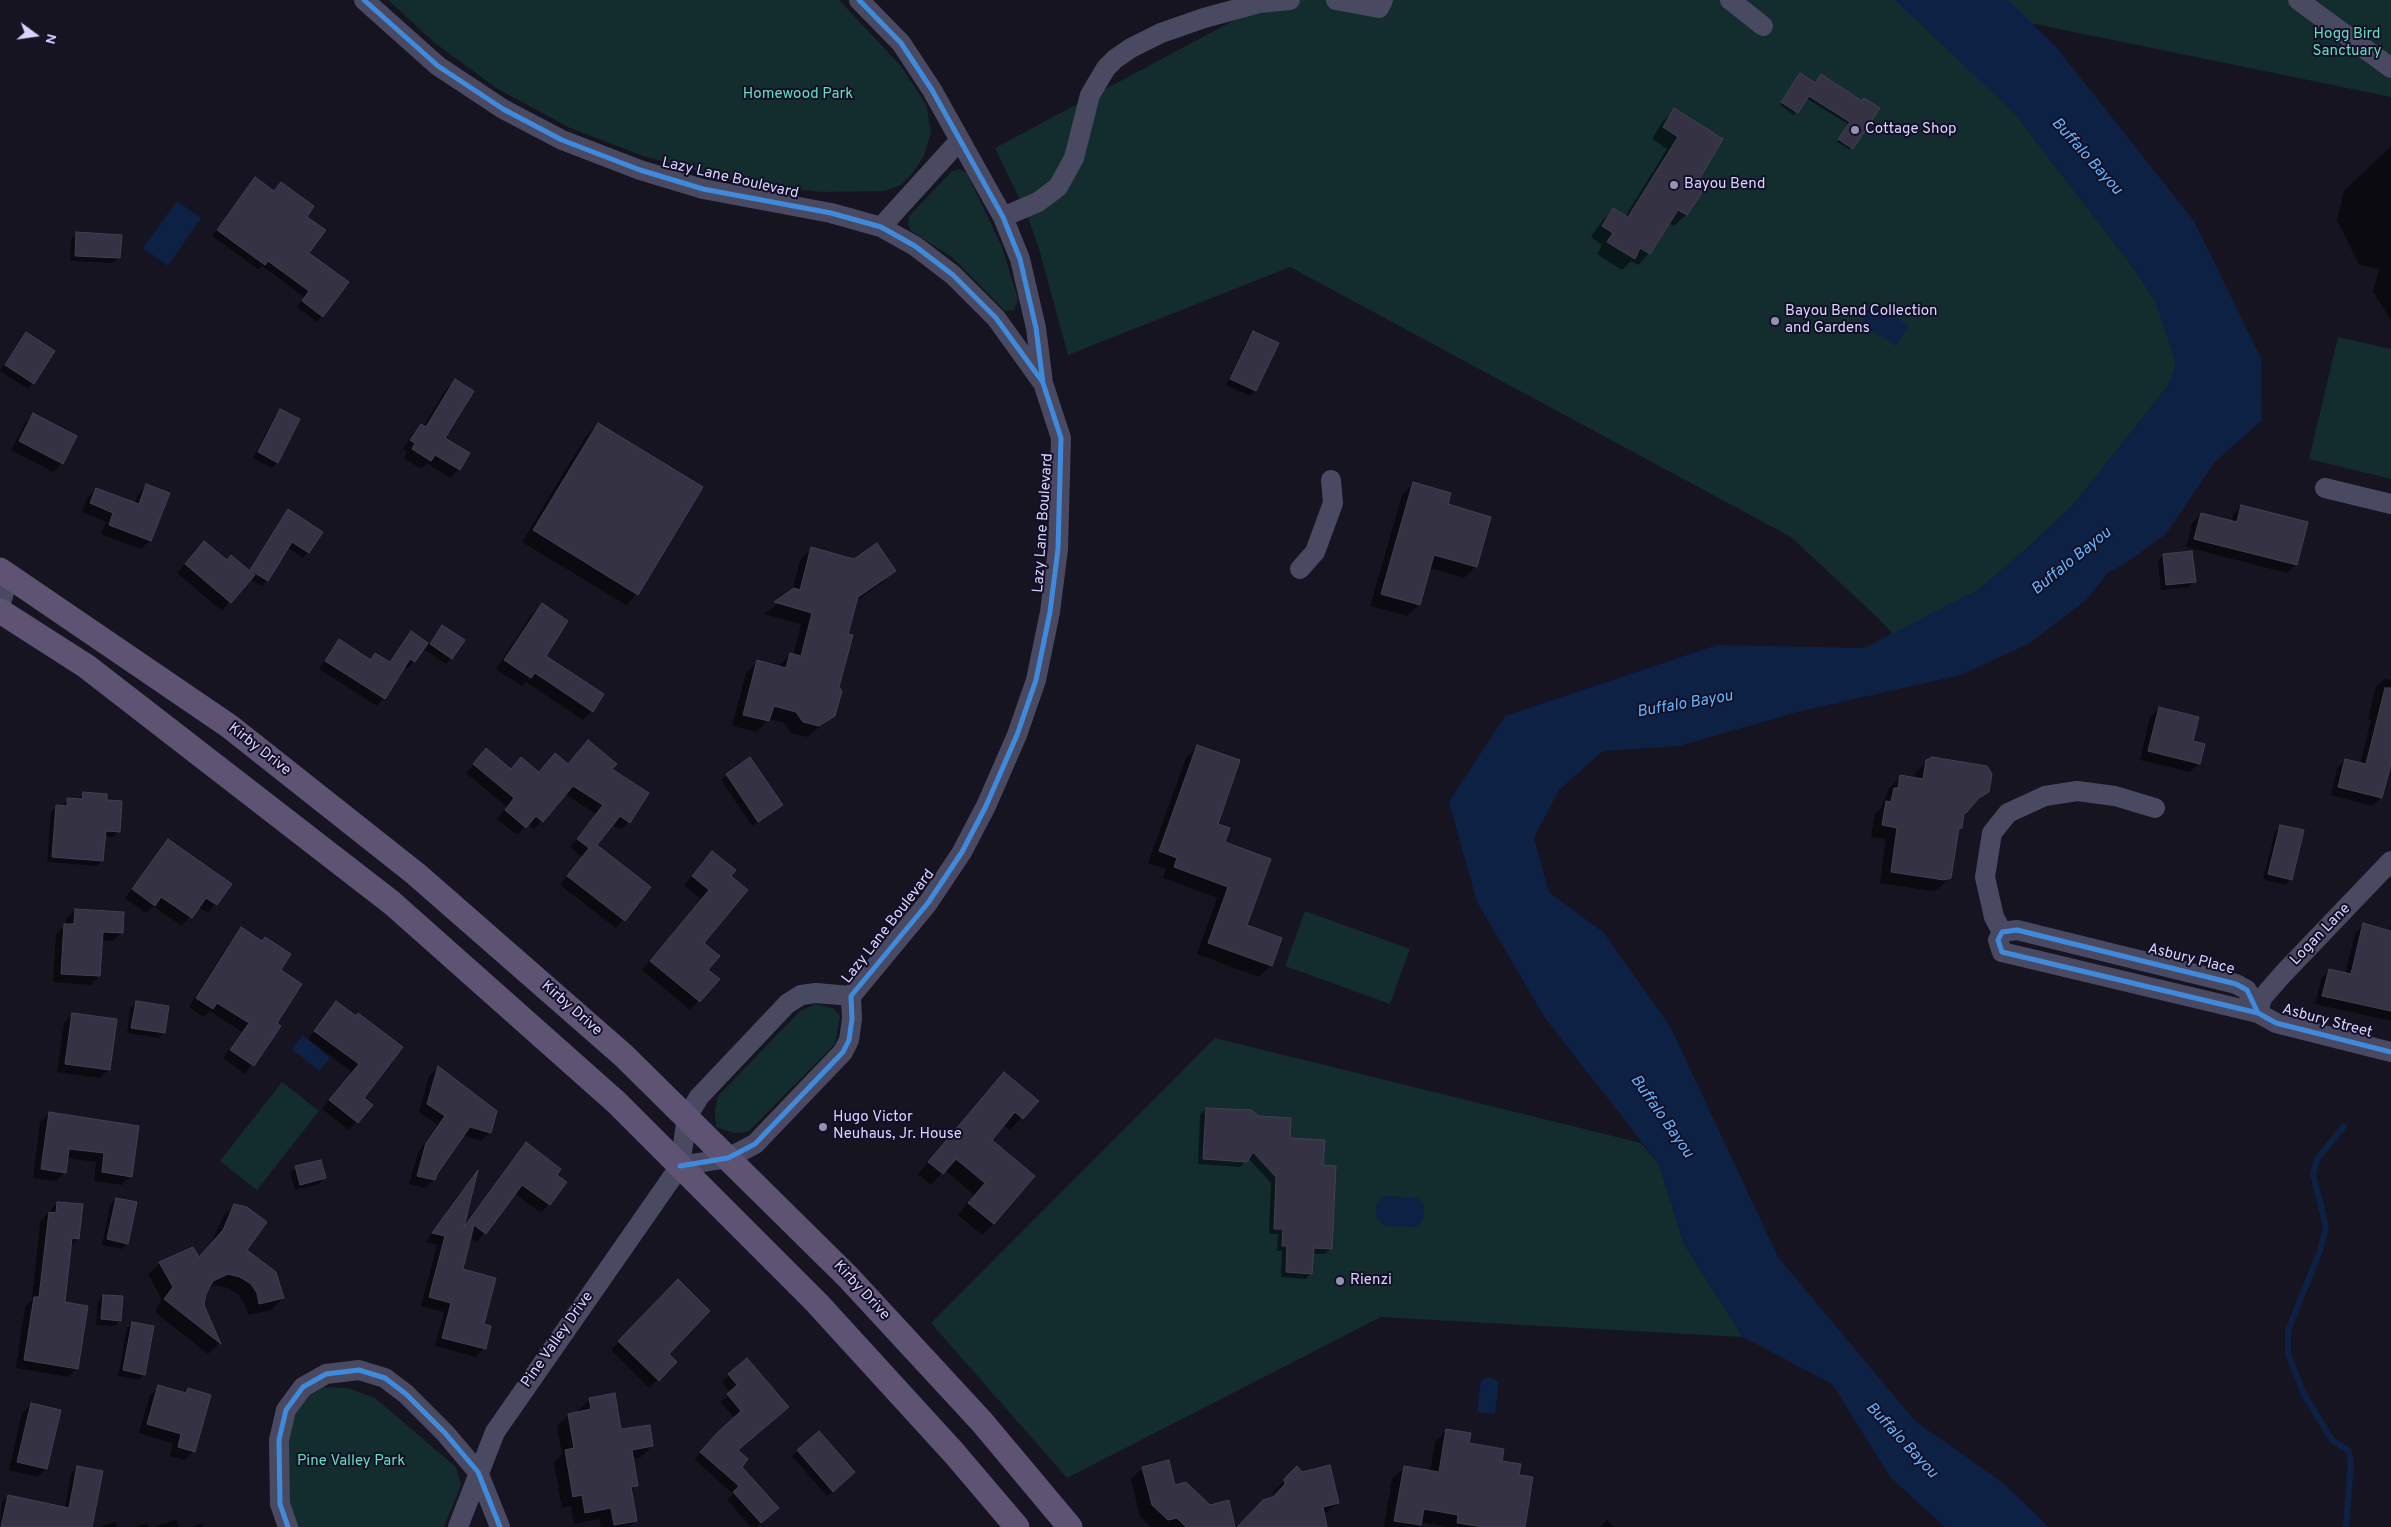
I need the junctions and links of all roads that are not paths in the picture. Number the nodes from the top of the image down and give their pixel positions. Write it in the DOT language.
graph roads {
  1 [pos="364,0"];
  2 [pos="859,0"];
  3 [pos="1290,0"];
  4 [pos="1336,0"];
  5 [pos="1383,0"];
  6 [pos="1730,0"];
  7 [pos="2298,0"];
  8 [pos="1763,26"];
  9 [pos="2391,68"];
  10 [pos="960,140"];
  11 [pos="1004,217"];
  12 [pos="882,227"];
  13 [pos="1043,384"];
  14 [pos="1331,480"];
  15 [pos="2325,488"];
  16 [pos="2391,504"];
  17 [pos="1300,570"];
  18 [pos="4,573"];
  19 [pos="0,606"];
  20 [pos="0,611"];
  21 [pos="2155,808"];
  22 [pos="2391,861"];
  23 [pos="2002,932"];
  24 [pos="2105,952"];
  25 [pos="2098,975"];
  26 [pos="850,996"];
  27 [pos="2258,1013"];
  28 [pos="2391,1052"];
  29 [pos="686,1117"];
  30 [pos="728,1158"];
  31 [pos="680,1166"];
  32 [pos="478,1472"];
  33 [pos="288,1527"];
  34 [pos="458,1527"];
  35 [pos="500,1527"];
  36 [pos="1017,1527"];
  37 [pos="1070,1527"];
  1 -- 12 [label="street, Lazy Lane Boulevard"];
  2 -- 10 [label="street, Lazy Lane Boulevard"];
  3 -- 11 [label="street"];
  4 -- 5 [label="street"];
  6 -- 8 [label="street"];
  7 -- 9 [label="street"];
  10 -- 11 [label="street, Lazy Lane Boulevard"];
  10 -- 12 [label="street"];
  11 -- 13 [label="street, Lazy Lane Boulevard"];
  12 -- 13 [label="street, Lazy Lane Boulevard"];
  13 -- 26 [label="street, Lazy Lane Boulevard"];
  14 -- 17 [label="street"];
  15 -- 16 [label="street"];
  18 -- 19 [label="street"];
  18 -- 29 [label="main road, Kirby Drive"];
  20 -- 31 [label="main road"];
  21 -- 23 [label="street"];
  22 -- 27 [label="street, Logan Lane"];
  23 -- 24 [label="street, Asbury Place"];
  23 -- 25 [label="street"];
  24 -- 25 [label="street"];
  24 -- 27 [label="street, Asbury Place"];
  25 -- 27 [label="street"];
  26 -- 29 [label="street, Lazy Lane Boulevard"];
  26 -- 30 [label="street, Lazy Lane Boulevard"];
  27 -- 28 [label="street, Asbury Street"];
  29 -- 30 [label="main road, Kirby Drive"];
  29 -- 31 [label="street"];
  30 -- 31 [label="street, Lazy Lane Boulevard"];
  30 -- 37 [label="main road, Kirby Drive"];
  31 -- 32 [label="street, Pine Valley Drive"];
  31 -- 36 [label="main road"];
  32 -- 33 [label="street"];
  32 -- 34 [label="street, Pine Valley Drive"];
  32 -- 35 [label="street"];
}
